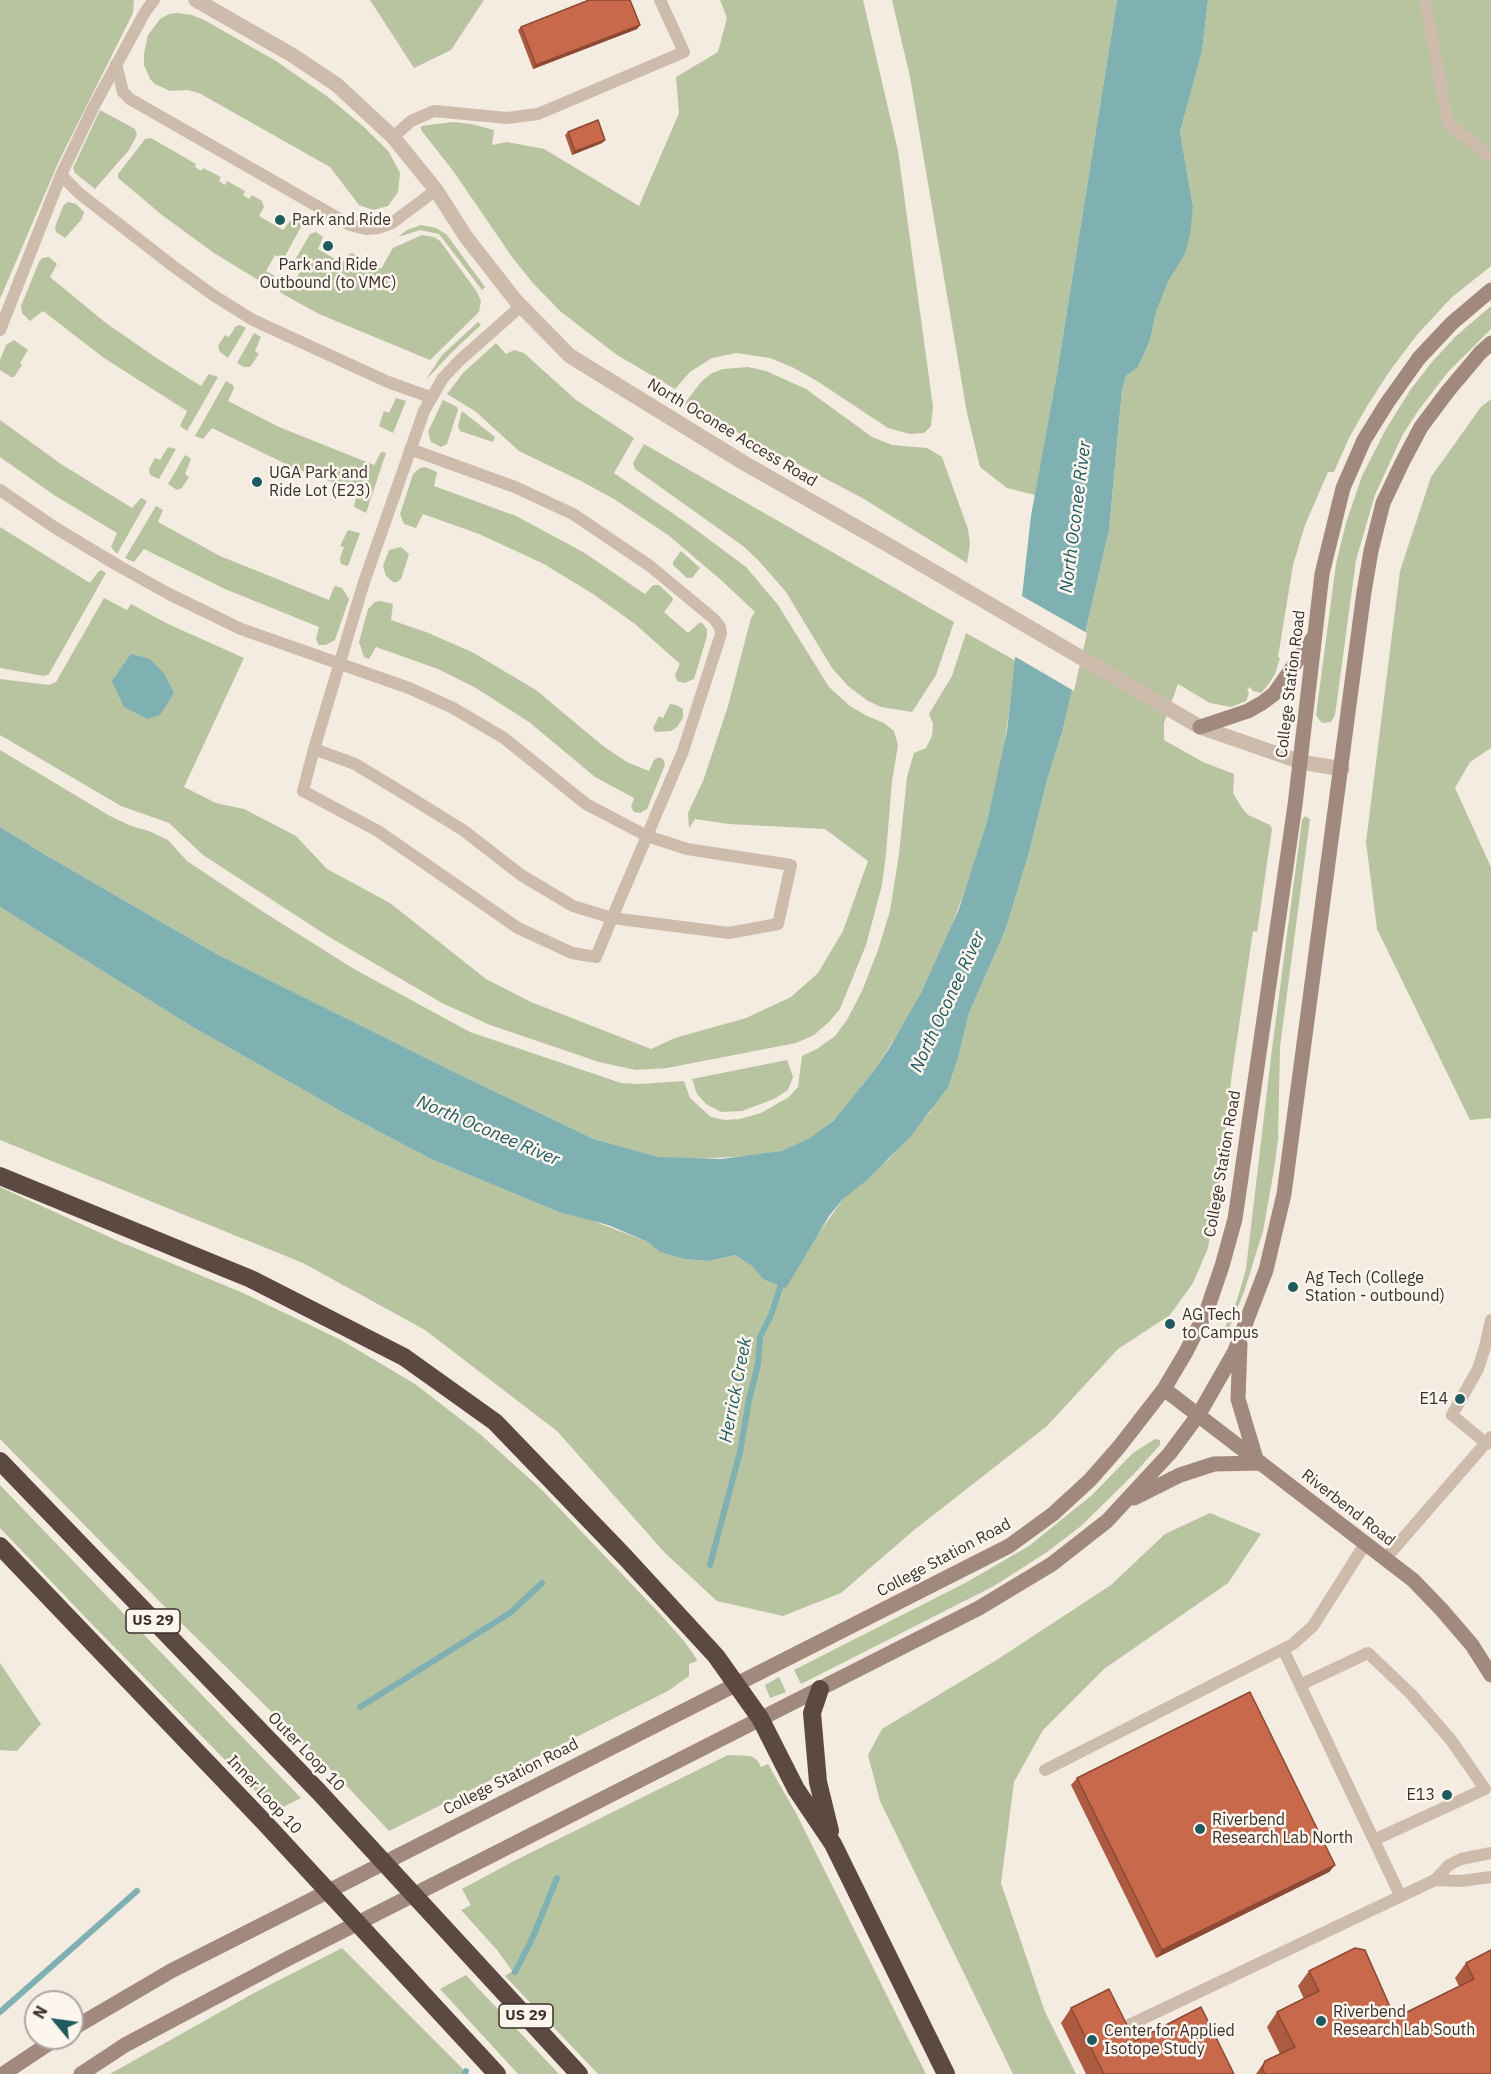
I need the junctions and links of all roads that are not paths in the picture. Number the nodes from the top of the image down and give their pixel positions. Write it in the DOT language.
graph roads {
  1 [pos="154,0"];
  2 [pos="196,0"];
  3 [pos="660,0"];
  4 [pos="1425,0"];
  5 [pos="116,64"];
  6 [pos="393,137"];
  7 [pos="1491,157"];
  8 [pos="61,175"];
  9 [pos="436,190"];
  10 [pos="1491,290"];
  11 [pos="521,306"];
  12 [pos="0,330"];
  13 [pos="1491,344"];
  14 [pos="430,398"];
  15 [pos="410,449"];
  16 [pos="0,490"];
  17 [pos="1315,636"];
  18 [pos="340,664"];
  19 [pos="1200,727"];
  20 [pos="314,749"];
  21 [pos="1301,762"];
  22 [pos="1342,769"];
  23 [pos="647,836"];
  24 [pos="612,918"];
  25 [pos="0,1176"];
  26 [pos="1491,1320"];
  27 [pos="1240,1338"];
  28 [pos="1164,1389"];
  29 [pos="1199,1414"];
  30 [pos="1489,1440"];
  31 [pos="0,1461"];
  32 [pos="1258,1461"];
  33 [pos="1124,1504"];
  34 [pos="1365,1544"];
  35 [pos="0,1546"];
  36 [pos="1385,1559"];
  37 [pos="1283,1649"];
  38 [pos="1491,1675"];
  39 [pos="736,1683"];
  40 [pos="1300,1685"];
  41 [pos="820,1689"];
  42 [pos="760,1718"];
  43 [pos="1045,1770"];
  44 [pos="1374,1839"];
  45 [pos="833,1844"];
  46 [pos="1491,1853"];
  47 [pos="1491,1877"];
  48 [pos="1435,1880"];
  49 [pos="1400,1895"];
  50 [pos="84,2022"];
  51 [pos="1125,2027"];
  52 [pos="39,2050"];
  53 [pos="3,2074"];
  54 [pos="81,2074"];
  55 [pos="497,2074"];
  56 [pos="579,2074"];
  57 [pos="946,2074"];
  1 -- 5 [label="lane"];
  2 -- 6 [label="street, North Oconee Access Road"];
  3 -- 6 [label="lane"];
  4 -- 7 [label="lane"];
  5 -- 8 [label="lane"];
  5 -- 9 [label="lane"];
  6 -- 9 [label="street, North Oconee Access Road"];
  8 -- 12 [label="lane"];
  8 -- 14 [label="lane"];
  9 -- 11 [label="street, North Oconee Access Road"];
  10 -- 17 [label="main road, College Station Road"];
  11 -- 14 [label="lane"];
  11 -- 19 [label="street, North Oconee Access Road"];
  13 -- 22 [label="main road"];
  14 -- 15 [label="lane"];
  15 -- 18 [label="lane"];
  15 -- 23 [label="lane"];
  16 -- 18 [label="lane"];
  17 -- 19 [label="main road"];
  17 -- 21 [label="main road, College Station Road"];
  18 -- 20 [label="lane"];
  18 -- 23 [label="lane"];
  19 -- 21 [label="street, North Oconee Access Road"];
  20 -- 24 [label="lane"];
  20 -- 24 [label="lane"];
  21 -- 22 [label="street, North Oconee Access Road"];
  21 -- 28 [label="main road, College Station Road"];
  22 -- 27 [label="main road"];
  23 -- 24 [label="lane"];
  23 -- 24 [label="lane"];
  25 -- 39 [label="highway"];
  26 -- 30 [label="lane"];
  27 -- 29 [label="main road"];
  27 -- 32 [label="main road"];
  28 -- 29 [label="main road, Riverbend Road"];
  28 -- 39 [label="main road, College Station Road"];
  29 -- 32 [label="main road, Riverbend Road"];
  29 -- 33 [label="main road"];
  30 -- 36 [label="lane"];
  31 -- 56 [label="highway, Outer Loop 10 / US 29"];
  32 -- 33 [label="main road"];
  32 -- 34 [label="main road, Riverbend Road"];
  33 -- 41 [label="main road"];
  34 -- 36 [label="main road, Riverbend Road"];
  34 -- 37 [label="lane"];
  35 -- 55 [label="highway, Inner Loop 10"];
  36 -- 38 [label="main road, Riverbend Road"];
  37 -- 40 [label="lane"];
  37 -- 43 [label="lane"];
  39 -- 42 [label="highway"];
  39 -- 50 [label="main road, College Station Road"];
  40 -- 44 [label="lane"];
  40 -- 44 [label="lane"];
  41 -- 42 [label="main road"];
  41 -- 45 [label="highway"];
  42 -- 45 [label="highway"];
  42 -- 54 [label="main road"];
  44 -- 49 [label="lane"];
  45 -- 57 [label="highway"];
  46 -- 48 [label="lane"];
  47 -- 48 [label="lane"];
  48 -- 49 [label="lane"];
  49 -- 51 [label="lane"];
  52 -- 53 [label="main road"];
}
